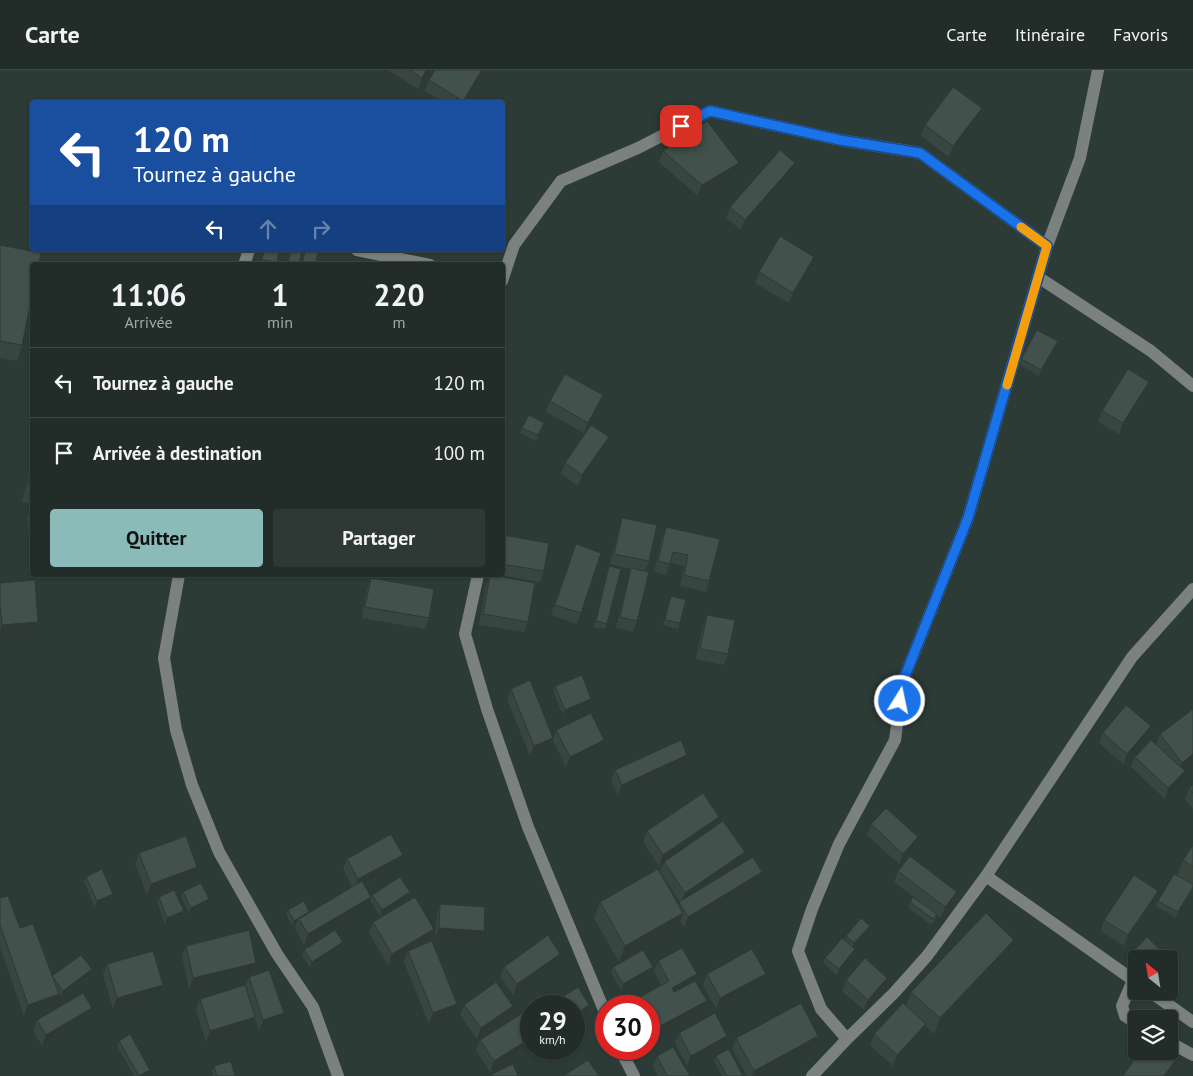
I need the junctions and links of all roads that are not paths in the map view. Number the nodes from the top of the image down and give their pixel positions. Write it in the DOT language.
graph roads {
  1 [pos="1098,70"];
  2 [pos="1047,246"];
  3 [pos="368,252"];
  4 [pos="416,262"];
  5 [pos="505,274"];
  6 [pos="1038,277"];
  7 [pos="1193,386"];
  8 [pos="179,577"];
  9 [pos="478,577"];
  10 [pos="1193,589"];
  11 [pos="986,876"];
  12 [pos="1128,976"];
  13 [pos="1128,994"];
  14 [pos="598,995"];
  15 [pos="1162,1000"];
  16 [pos="1128,1018"];
  17 [pos="1193,1022"];
  18 [pos="847,1039"];
  19 [pos="1178,1047"];
  20 [pos="1193,1055"];
  21 [pos="626,1060"];
  22 [pos="338,1076"];
  23 [pos="634,1076"];
  24 [pos="812,1076"];
  1 -- 2 [label="street"];
  2 -- 5 [label="street"];
  2 -- 6 [label="street"];
  3 -- 4 [label="street"];
  6 -- 7 [label="street"];
  6 -- 18 [label="street"];
  8 -- 22 [label="street"];
  9 -- 14 [label="street"];
  10 -- 11 [label="street"];
  11 -- 12 [label="street"];
  11 -- 18 [label="street"];
  13 -- 16 [label="street"];
  15 -- 17 [label="street"];
  18 -- 24 [label="street"];
  19 -- 20 [label="street"];
  21 -- 23 [label="street"];
}
